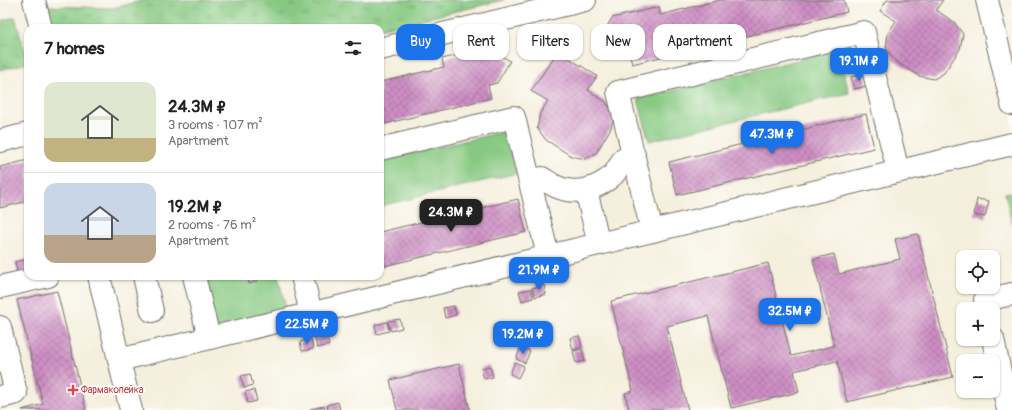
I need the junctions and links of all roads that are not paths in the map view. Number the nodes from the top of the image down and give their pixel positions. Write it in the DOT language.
graph roads {
  1 [pos="34,0"];
  2 [pos="585,0"];
  3 [pos="987,0"];
  4 [pos="40,24"];
  5 [pos="1004,38"];
  6 [pos="384,48"];
  7 [pos="1012,104"];
  8 [pos="24,135"];
  9 [pos="0,141"];
  10 [pos="1012,144"];
  11 [pos="384,148"];
  12 [pos="634,155"];
  13 [pos="898,172"];
  14 [pos="530,180"];
  15 [pos="586,190"];
  16 [pos="652,231"];
  17 [pos="599,244"];
  18 [pos="548,256"];
  19 [pos="32,280"];
  20 [pos="101,280"];
  21 [pos="145,280"];
  22 [pos="195,280"];
  23 [pos="303,280"];
  24 [pos="0,288"];
  25 [pos="1012,294"];
  26 [pos="985,302"];
  27 [pos="152,311"];
  28 [pos="311,313"];
  29 [pos="0,327"];
  30 [pos="209,338"];
  31 [pos="994,346"];
  32 [pos="119,360"];
  33 [pos="0,397"];
  34 [pos="131,410"];
  35 [pos="1008,410"];
  1 -- 4 [label="street"];
  2 -- 6 [label="street"];
  3 -- 5 [label="street"];
  5 -- 7 [label="street"];
  8 -- 9 [label="street"];
  10 -- 13 [label="street"];
  11 -- 14 [label="street"];
  12 -- 13 [label="street"];
  12 -- 15 [label="street"];
  12 -- 16 [label="street"];
  13 -- 16 [label="street"];
  14 -- 15 [label="street"];
  14 -- 18 [label="street"];
  15 -- 17 [label="street"];
  16 -- 17 [label="street"];
  17 -- 18 [label="street"];
  18 -- 28 [label="street"];
  19 -- 24 [label="street"];
  20 -- 32 [label="street"];
  21 -- 27 [label="street"];
  22 -- 30 [label="street"];
  23 -- 28 [label="street"];
  25 -- 26 [label="street"];
  28 -- 30 [label="street"];
  29 -- 33 [label="street"];
  30 -- 32 [label="street"];
  31 -- 35 [label="street"];
  32 -- 34 [label="street"];
}
